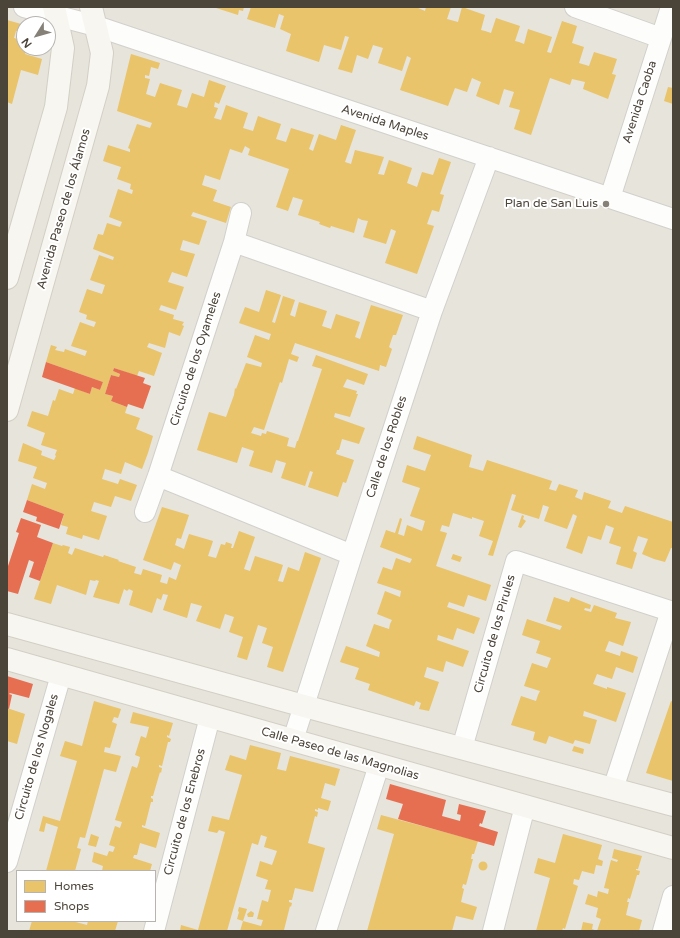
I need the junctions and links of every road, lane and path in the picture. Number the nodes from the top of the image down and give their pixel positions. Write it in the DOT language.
graph roads {
  1 [pos="24,7"];
  2 [pos="575,7"];
  3 [pos="671,7"];
  4 [pos="55,11"];
  5 [pos="94,17"];
  6 [pos="660,38"];
  7 [pos="489,157"];
  8 [pos="610,198"];
  9 [pos="241,213"];
  10 [pos="673,219"];
  11 [pos="234,242"];
  12 [pos="7,278"];
  13 [pos="432,311"];
  14 [pos="7,410"];
  15 [pos="158,476"];
  16 [pos="145,512"];
  17 [pos="352,555"];
  18 [pos="672,611"];
  19 [pos="7,624"];
  20 [pos="7,659"];
  21 [pos="61,675"];
  22 [pos="304,706"];
  23 [pos="210,717"];
  24 [pos="293,740"];
  25 [pos="462,748"];
  26 [pos="379,765"];
  27 [pos="613,788"];
  28 [pos="673,805"];
  29 [pos="525,806"];
  30 [pos="673,848"];
  31 [pos="7,862"];
  32 [pos="673,896"];
  33 [pos="154,931"];
  34 [pos="326,931"];
  35 [pos="493,931"];
  36 [pos="663,931"];
  1 -- 4 [label="street, Avenida Maples"];
  2 -- 6 [label="street"];
  3 -- 6 [label="street, Avenida Caoba"];
  4 -- 5 [label="street, Avenida Maples"];
  4 -- 12 [label="street"];
  5 -- 7 [label="street, Avenida Maples"];
  5 -- 14 [label="street, Avenida Paseo de los Álamos"];
  6 -- 8 [label="street, Avenida Caoba"];
  7 -- 8 [label="street, Avenida Maples"];
  7 -- 13 [label="street, Calle de los Robles"];
  8 -- 10 [label="street, Avenida Maples"];
  9 -- 11 [label="street, Circuito de los Oyameles"];
  11 -- 13 [label="street"];
  11 -- 15 [label="street, Circuito de los Oyameles"];
  13 -- 17 [label="street, Calle de los Robles"];
  15 -- 16 [label="street, Circuito de los Oyameles"];
  15 -- 17 [label="street"];
  17 -- 22 [label="street, Calle de los Robles"];
  18 -- 25 [label="street, Circuito de los Pirules"];
  18 -- 27 [label="street, Circuito de los Pirules"];
  19 -- 22 [label="street"];
  20 -- 21 [label="street, Calle Paseo de las Magnolias"];
  21 -- 23 [label="street, Calle Paseo de las Magnolias"];
  21 -- 31 [label="street, Circuito de los Nogales"];
  22 -- 24 [label="street, Calle de los Robles"];
  22 -- 25 [label="street"];
  23 -- 24 [label="street, Calle Paseo de las Magnolias"];
  23 -- 33 [label="street, Circuito de los Enebros"];
  24 -- 26 [label="street, Calle Paseo de las Magnolias"];
  25 -- 27 [label="street"];
  26 -- 29 [label="street, Calle Paseo de las Magnolias"];
  26 -- 34 [label="street"];
  27 -- 28 [label="street"];
  29 -- 30 [label="street, Calle Paseo de las Magnolias"];
  29 -- 35 [label="street"];
  32 -- 36 [label="street"];
}
